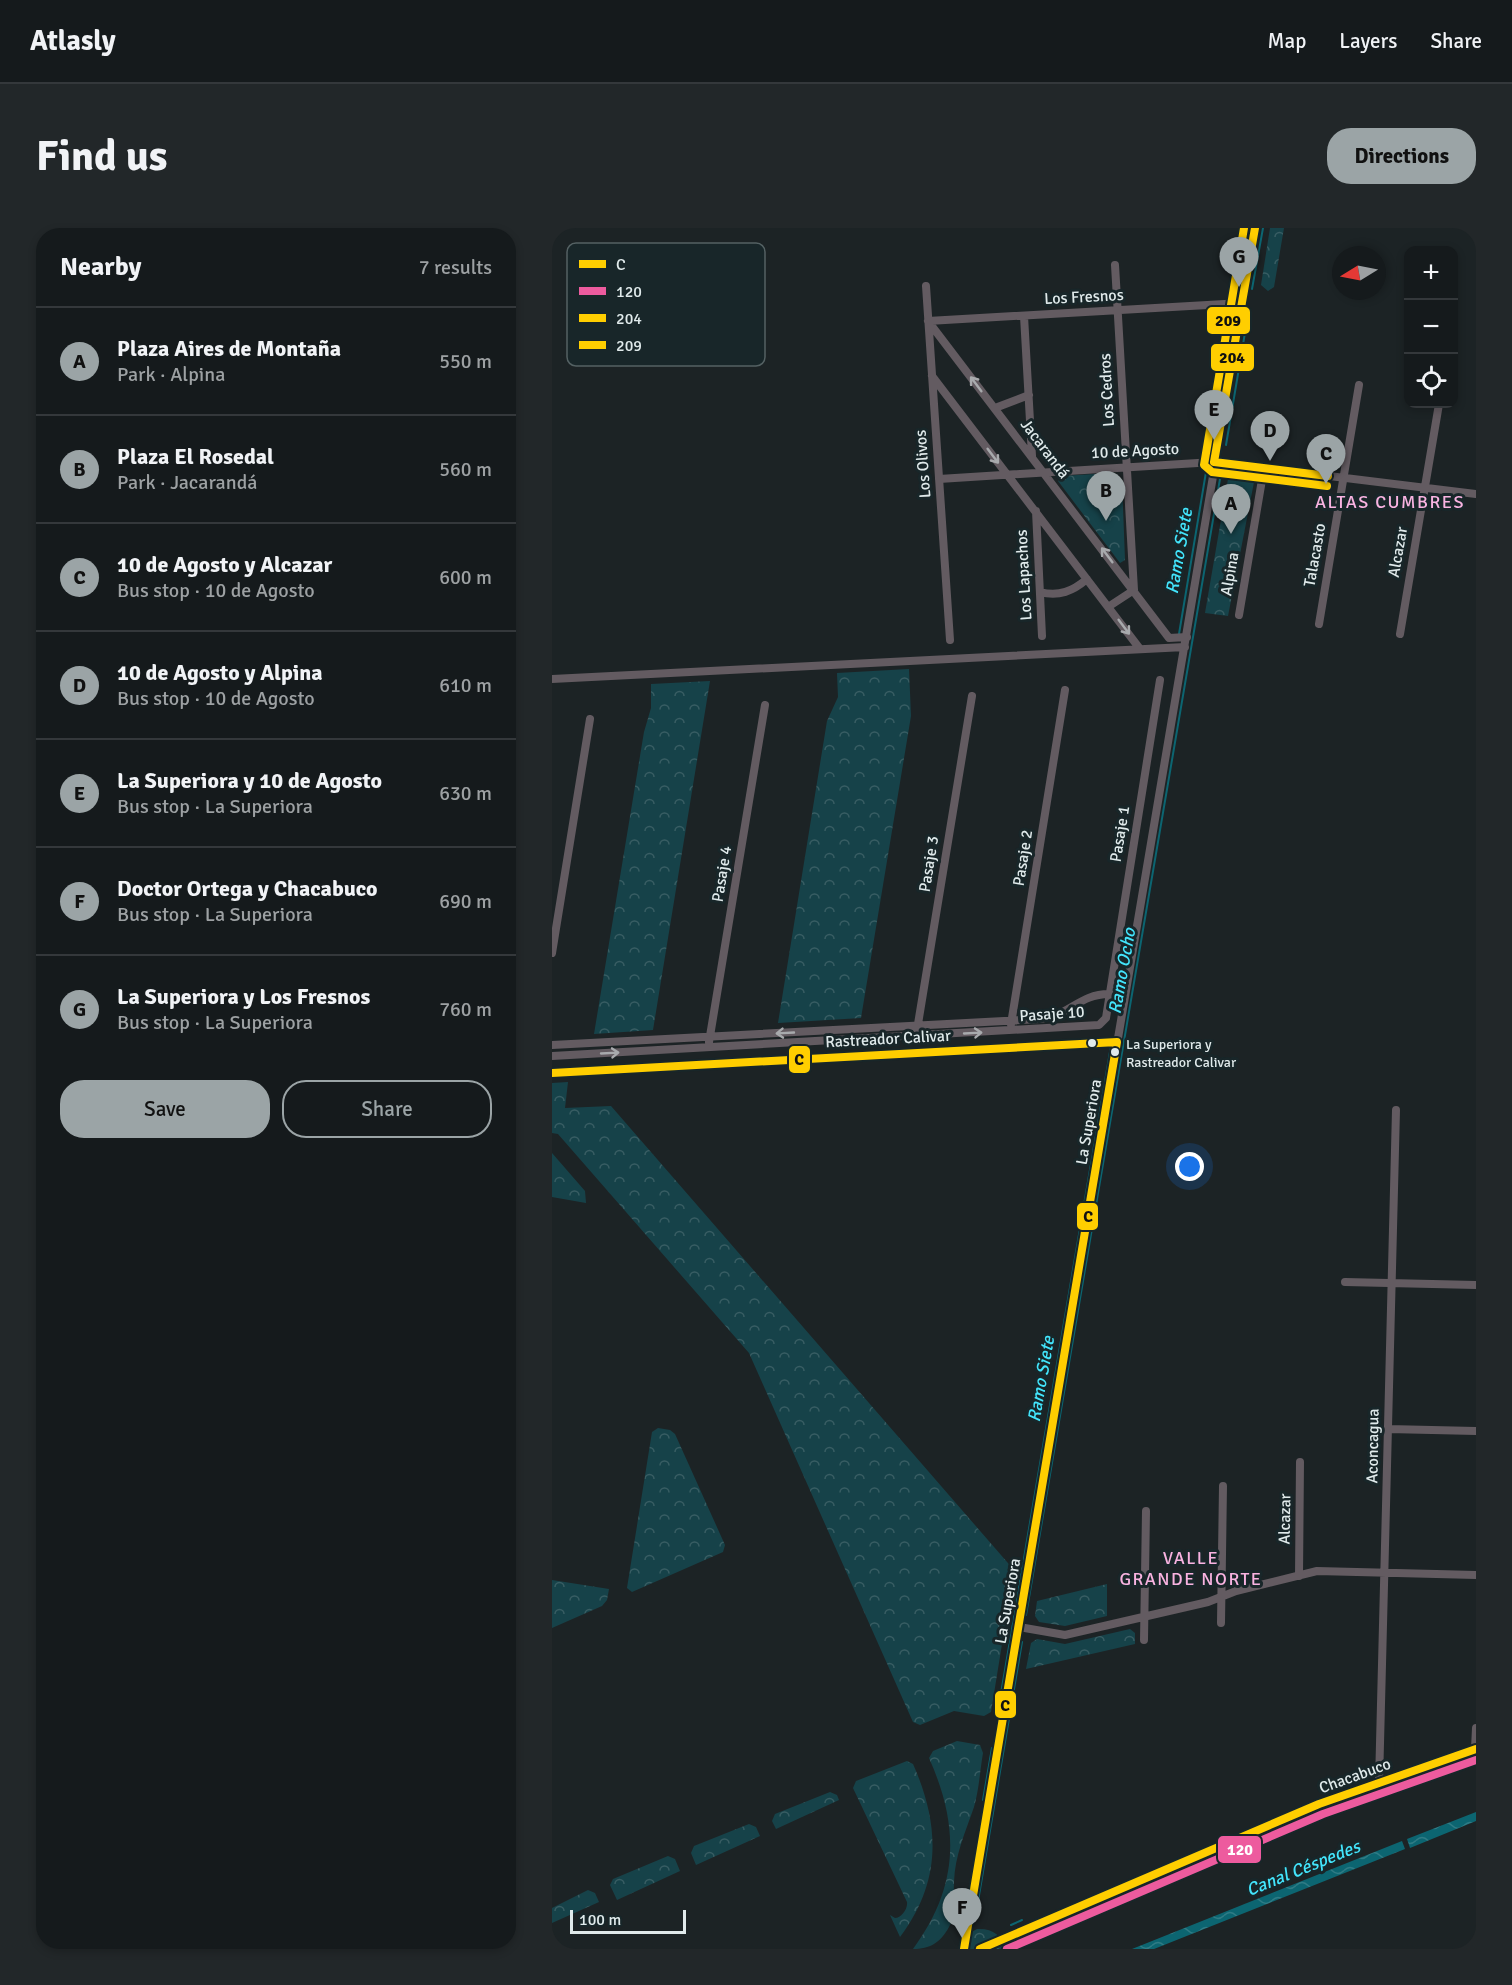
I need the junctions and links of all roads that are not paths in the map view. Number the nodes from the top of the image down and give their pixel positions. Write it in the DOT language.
graph roads {
  1 [pos="1254,228"];
  2 [pos="1115,265"];
  3 [pos="926,286"];
  4 [pos="1242,303"];
  5 [pos="1118,310"];
  6 [pos="1024,316"];
  7 [pos="928,321"];
  8 [pos="932,376"];
  9 [pos="1359,385"];
  10 [pos="1029,395"];
  11 [pos="994,408"];
  12 [pos="1438,408"];
  13 [pos="1032,457"];
  14 [pos="1214,462"];
  15 [pos="1126,466"];
  16 [pos="1264,468"];
  17 [pos="1043,472"];
  18 [pos="1007,474"];
  19 [pos="1344,478"];
  20 [pos="939,479"];
  21 [pos="1425,488"];
  22 [pos="1476,494"];
  23 [pos="1036,511"];
  24 [pos="1088,579"];
  25 [pos="1134,590"];
  26 [pos="1040,592"];
  27 [pos="1108,607"];
  28 [pos="1239,615"];
  29 [pos="1319,624"];
  30 [pos="1400,634"];
  31 [pos="1042,636"];
  32 [pos="1187,637"];
  33 [pos="950,640"];
  34 [pos="1185,647"];
  35 [pos="1140,649"];
  36 [pos="552,679"];
  37 [pos="1160,680"];
  38 [pos="1065,690"];
  39 [pos="972,696"];
  40 [pos="765,705"];
  41 [pos="590,719"];
  42 [pos="552,953"];
  43 [pos="1109,994"];
  44 [pos="1011,1021"];
  45 [pos="917,1025"];
  46 [pos="1010,1031"];
  47 [pos="916,1036"];
  48 [pos="710,1038"];
  49 [pos="1118,1042"];
  50 [pos="552,1045"];
  51 [pos="708,1049"];
  52 [pos="552,1056"];
  53 [pos="552,1073"];
  54 [pos="1396,1110"];
  55 [pos="1345,1282"];
  56 [pos="1392,1283"];
  57 [pos="1476,1285"];
  58 [pos="1388,1429"];
  59 [pos="1476,1431"];
  60 [pos="1300,1462"];
  61 [pos="1223,1486"];
  62 [pos="1146,1511"];
  63 [pos="1385,1573"];
  64 [pos="1476,1575"];
  65 [pos="1299,1576"];
  66 [pos="1222,1596"];
  67 [pos="1144,1617"];
  68 [pos="1221,1623"];
  69 [pos="1019,1627"];
  70 [pos="1144,1640"];
  71 [pos="1476,1728"];
  72 [pos="1476,1749"];
  73 [pos="1379,1783"];
  74 [pos="964,1949"];
  75 [pos="980,1949"];
  1 -- 4 [label="street, La Superiora"];
  2 -- 5 [label="street, Los Cedros"];
  3 -- 7 [label="street, Los Olivos"];
  4 -- 5 [label="street, Los Fresnos"];
  4 -- 14 [label="street, La Superiora"];
  5 -- 6 [label="street, Los Fresnos"];
  5 -- 15 [label="street, Los Cedros"];
  6 -- 7 [label="street, Los Fresnos"];
  6 -- 10 [label="street"];
  7 -- 8 [label="street, Los Olivos"];
  11 -- 7 [label="street, Jacarandá, one-way"];
  8 -- 18 [label="street, one-way"];
  8 -- 20 [label="street, Los Olivos"];
  9 -- 19 [label="street, Talacasto"];
  10 -- 11 [label="street"];
  10 -- 13 [label="street"];
  11 -- 13 [label="street, Jacarandá"];
  12 -- 21 [label="street, Alcazar"];
  13 -- 17 [label="street, Jacarandá"];
  14 -- 15 [label="street, 10 de Agosto"];
  14 -- 16 [label="street, 10 de Agosto"];
  14 -- 32 [label="street, La Superiora"];
  15 -- 17 [label="street, 10 de Agosto"];
  15 -- 25 [label="street, Los Cedros"];
  16 -- 19 [label="street, 10 de Agosto"];
  16 -- 28 [label="street, Alpina"];
  17 -- 18 [label="street, 10 de Agosto"];
  25 -- 17 [label="street, Jacarandá, one-way"];
  18 -- 20 [label="street, 10 de Agosto"];
  18 -- 23 [label="street"];
  19 -- 21 [label="street, 10 de Agosto"];
  19 -- 29 [label="street, Talacasto"];
  20 -- 33 [label="street, Los Olivos"];
  21 -- 22 [label="street, 10 de Agosto"];
  21 -- 30 [label="street, Alcazar"];
  23 -- 24 [label="street"];
  23 -- 26 [label="street, Los Lapachos"];
  24 -- 26 [label="street"];
  24 -- 27 [label="street"];
  25 -- 27 [label="street"];
  25 -- 32 [label="street, Jacarandá"];
  26 -- 31 [label="street, Los Lapachos"];
  27 -- 35 [label="street, one-way"];
  32 -- 34 [label="street, La Superiora"];
  34 -- 35 [label="street"];
  34 -- 49 [label="street, La Superiora"];
  35 -- 36 [label="street"];
  37 -- 43 [label="street, Pasaje 1"];
  38 -- 44 [label="street, Pasaje 2"];
  39 -- 45 [label="street, Pasaje 3"];
  40 -- 48 [label="street, Pasaje 4"];
  41 -- 42 [label="street"];
  43 -- 44 [label="street, Pasaje 10"];
  43 -- 46 [label="street, Pasaje 10"];
  44 -- 45 [label="street, Pasaje 10"];
  44 -- 46 [label="street, Pasaje 2"];
  45 -- 47 [label="street, Pasaje 3"];
  45 -- 48 [label="street, Pasaje 10, one-way"];
  47 -- 46 [label="street, Pasaje 10, one-way"];
  47 -- 51 [label="street, Pasaje 10"];
  48 -- 50 [label="street, Pasaje 10"];
  48 -- 51 [label="street, Pasaje 4"];
  49 -- 53 [label="street, Rastreador Calivar"];
  49 -- 69 [label="street, La Superiora"];
  52 -- 51 [label="street, Pasaje 10, one-way"];
  54 -- 56 [label="street, Aconcagua"];
  55 -- 56 [label="street"];
  56 -- 57 [label="street"];
  56 -- 58 [label="street, Aconcagua"];
  58 -- 59 [label="street"];
  58 -- 63 [label="street, Aconcagua"];
  60 -- 65 [label="street, Alcazar"];
  61 -- 66 [label="street"];
  62 -- 67 [label="street"];
  63 -- 64 [label="street"];
  63 -- 65 [label="street"];
  63 -- 73 [label="street, Aconcagua"];
  65 -- 66 [label="street"];
  66 -- 67 [label="street"];
  66 -- 68 [label="street"];
  67 -- 69 [label="street"];
  67 -- 70 [label="street"];
  69 -- 74 [label="street, La Superiora"];
  71 -- 72 [label="street"];
  72 -- 73 [label="street, Chacabuco"];
  73 -- 75 [label="street, Chacabuco"];
}
